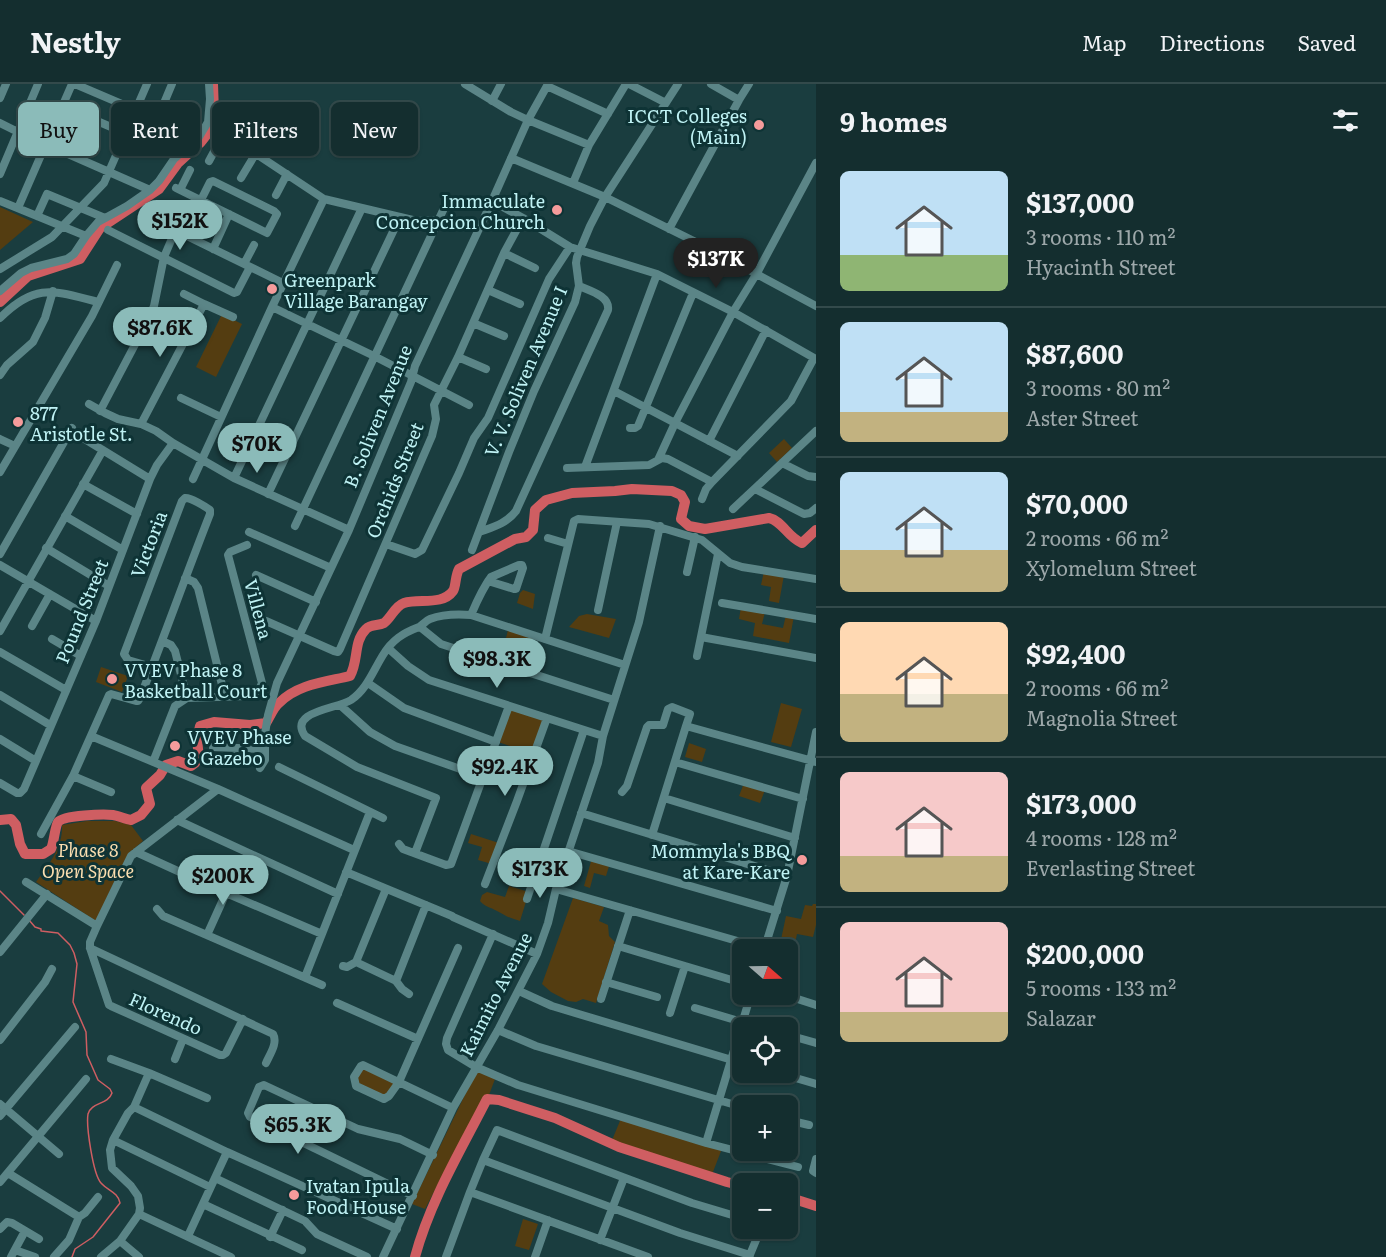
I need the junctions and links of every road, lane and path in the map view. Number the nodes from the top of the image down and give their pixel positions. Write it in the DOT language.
graph roads {
  1 [pos="6,84"];
  2 [pos="38,84"];
  3 [pos="73,84"];
  4 [pos="147,84"];
  5 [pos="172,84"];
  6 [pos="209,84"];
  7 [pos="501,84"];
  8 [pos="627,84"];
  9 [pos="678,84"];
  10 [pos="711,84"];
  11 [pos="749,84"];
  12 [pos="467,85"];
  13 [pos="547,85"];
  14 [pos="0,96"];
  15 [pos="739,100"];
  16 [pos="492,101"];
  17 [pos="30,102"];
  18 [pos="64,102"];
  19 [pos="116,102"];
  20 [pos="139,102"];
  21 [pos="165,102"];
  22 [pos="666,103"];
  23 [pos="608,114"];
  24 [pos="528,120"];
  25 [pos="0,123"];
  26 [pos="18,132"];
  27 [pos="200,135"];
  28 [pos="589,145"];
  29 [pos="4,152"];
  30 [pos="212,154"];
  31 [pos="40,156"];
  32 [pos="73,156"];
  33 [pos="115,156"];
  34 [pos="177,156"];
  35 [pos="254,156"];
  36 [pos="260,156"];
  37 [pos="511,158"];
  38 [pos="209,161"];
  39 [pos="816,163"];
  40 [pos="190,170"];
  41 [pos="109,171"];
  42 [pos="0,174"];
  43 [pos="287,174"];
  44 [pos="242,178"];
  45 [pos="573,183"];
  46 [pos="150,190"];
  47 [pos="276,195"];
  48 [pos="605,197"];
  49 [pos="324,199"];
  50 [pos="201,200"];
  51 [pos="0,201"];
  52 [pos="492,201"];
  53 [pos="446,204"];
  54 [pos="18,208"];
  55 [pos="81,208"];
  56 [pos="185,208"];
  57 [pos="362,208"];
  58 [pos="229,214"];
  59 [pos="37,216"];
  60 [pos="148,217"];
  61 [pos="400,217"];
  62 [pos="105,218"];
  63 [pos="523,218"];
  64 [pos="437,220"];
  65 [pos="63,227"];
  66 [pos="669,229"];
  67 [pos="108,230"];
  68 [pos="175,231"];
  69 [pos="86,236"];
  70 [pos="254,244"];
  71 [pos="570,247"];
  72 [pos="213,249"];
  73 [pos="580,250"];
  74 [pos="504,254"];
  75 [pos="164,257"];
  76 [pos="117,265"];
  77 [pos="247,266"];
  78 [pos="535,268"];
  79 [pos="0,269"];
  80 [pos="757,273"];
  81 [pos="657,274"];
  82 [pos="283,283"];
  83 [pos="579,286"];
  84 [pos="488,290"];
  85 [pos="0,291"];
  86 [pos="53,291"];
  87 [pos="693,292"];
  88 [pos="184,294"];
  89 [pos="99,303"];
  90 [pos="204,304"];
  91 [pos="520,304"];
  92 [pos="816,306"];
  93 [pos="272,307"];
  94 [pos="733,312"];
  95 [pos="233,317"];
  96 [pos="0,318"];
  97 [pos="473,323"];
  98 [pos="306,324"];
  99 [pos="766,330"];
  100 [pos="504,336"];
  101 [pos="340,340"];
  102 [pos="374,356"];
  103 [pos="458,357"];
  104 [pos="815,358"];
  105 [pos="486,369"];
  106 [pos="0,375"];
  107 [pos="413,376"];
  108 [pos="441,390"];
  109 [pos="614,391"];
  110 [pos="181,398"];
  111 [pos="89,404"];
  112 [pos="469,405"];
  113 [pos="645,407"];
  114 [pos="100,411"];
  115 [pos="221,417"];
  116 [pos="675,423"];
  117 [pos="141,424"];
  118 [pos="630,428"];
  119 [pos="816,431"];
  120 [pos="0,439"];
  121 [pos="709,441"];
  122 [pos="173,443"];
  123 [pos="15,446"];
  124 [pos="103,450"];
  125 [pos="738,456"];
  126 [pos="202,460"];
  127 [pos="658,460"];
  128 [pos="782,463"];
  129 [pos="567,468"];
  130 [pos="585,468"];
  131 [pos="0,472"];
  132 [pos="816,477"];
  133 [pos="234,478"];
  134 [pos="150,479"];
  135 [pos="193,479"];
  136 [pos="712,482"];
  137 [pos="83,484"];
  138 [pos="755,489"];
  139 [pos="268,494"];
  140 [pos="702,499"];
  141 [pos="816,508"];
  142 [pos="303,509"];
  143 [pos="733,509"];
  144 [pos="137,514"];
  145 [pos="65,516"];
  146 [pos="617,522"];
  147 [pos="295,526"];
  148 [pos="660,526"];
  149 [pos="349,530"];
  150 [pos="249,532"];
  151 [pos="478,532"];
  152 [pos="694,537"];
  153 [pos="548,538"];
  154 [pos="386,544"];
  155 [pos="568,544"];
  156 [pos="247,545"];
  157 [pos="46,548"];
  158 [pos="123,549"];
  159 [pos="472,550"];
  160 [pos="0,554"];
  161 [pos="718,554"];
  162 [pos="0,565"];
  163 [pos="331,568"];
  164 [pos="687,572"];
  165 [pos="255,575"];
  166 [pos="185,578"];
  167 [pos="816,579"];
  168 [pos="28,581"];
  169 [pos="488,581"];
  170 [pos="109,586"];
  171 [pos="50,594"];
  172 [pos="316,602"];
  173 [pos="722,603"];
  174 [pos="598,610"];
  175 [pos="471,615"];
  176 [pos="816,620"];
  177 [pos="96,621"];
  178 [pos="266,621"];
  179 [pos="32,626"];
  180 [pos="420,627"];
  181 [pos="0,631"];
  182 [pos="300,636"];
  183 [pos="701,637"];
  184 [pos="51,639"];
  185 [pos="545,639"];
  186 [pos="162,641"];
  187 [pos="388,648"];
  188 [pos="0,652"];
  189 [pos="81,656"];
  190 [pos="697,656"];
  191 [pos="816,658"];
  192 [pos="625,665"];
  193 [pos="152,667"];
  194 [pos="368,682"];
  195 [pos="66,690"];
  196 [pos="255,693"];
  197 [pos="0,695"];
  198 [pos="225,697"];
  199 [pos="187,698"];
  200 [pos="272,699"];
  201 [pos="614,700"];
  202 [pos="340,705"];
  203 [pos="509,706"];
  204 [pos="547,718"];
  205 [pos="50,725"];
  206 [pos="686,726"];
  207 [pos="584,730"];
  208 [pos="816,732"];
  209 [pos="91,736"];
  210 [pos="603,736"];
  211 [pos="0,739"];
  212 [pos="495,742"];
  213 [pos="213,747"];
  214 [pos="236,748"];
  215 [pos="264,749"];
  216 [pos="36,761"];
  217 [pos="813,761"];
  218 [pos="235,762"];
  219 [pos="675,762"];
  220 [pos="156,763"];
  221 [pos="279,767"];
  222 [pos="260,768"];
  223 [pos="73,776"];
  224 [pos="483,777"];
  225 [pos="0,783"];
  226 [pos="218,789"];
  227 [pos="111,792"];
  228 [pos="622,792"];
  229 [pos="664,798"];
  230 [pos="803,799"];
  231 [pos="370,812"];
  232 [pos="581,813"];
  233 [pos="383,818"];
  234 [pos="177,820"];
  235 [pos="41,834"];
  236 [pos="652,835"];
  237 [pos="795,837"];
  238 [pos="399,844"];
  239 [pos="354,850"];
  240 [pos="568,851"];
  241 [pos="136,852"];
  242 [pos="415,853"];
  243 [pos="346,872"];
  244 [pos="787,876"];
  245 [pos="26,882"];
  246 [pos="485,884"];
  247 [pos="386,889"];
  248 [pos="556,889"];
  249 [pos="226,893"];
  250 [pos="47,894"];
  251 [pos="338,894"];
  252 [pos="527,899"];
  253 [pos="426,905"];
  254 [pos="157,909"];
  255 [pos="630,910"];
  256 [pos="777,911"];
  257 [pos="97,926"];
  258 [pos="322,934"];
  259 [pos="493,934"];
  260 [pos="207,935"];
  261 [pos="767,939"];
  262 [pos="732,940"];
  263 [pos="618,946"];
  264 [pos="90,948"];
  265 [pos="458,948"];
  266 [pos="0,951"];
  267 [pos="537,954"];
  268 [pos="356,962"];
  269 [pos="343,966"];
  270 [pos="685,966"];
  271 [pos="52,969"];
  272 [pos="305,977"];
  273 [pos="732,980"];
  274 [pos="396,981"];
  275 [pos="606,982"];
  276 [pos="322,985"];
  277 [pos="519,991"];
  278 [pos="409,994"];
  279 [pos="657,997"];
  280 [pos="601,999"];
  281 [pos="798,999"];
  282 [pos="337,1003"];
  283 [pos="816,1005"];
  284 [pos="695,1008"];
  285 [pos="670,1013"];
  286 [pos="732,1019"];
  287 [pos="243,1020"];
  288 [pos="75,1027"];
  289 [pos="498,1030"];
  290 [pos="798,1038"];
  291 [pos="183,1039"];
  292 [pos="418,1039"];
  293 [pos="0,1040"];
  294 [pos="816,1043"];
  295 [pos="732,1057"];
  296 [pos="111,1059"];
  297 [pos="175,1059"];
  298 [pos="731,1060"];
  299 [pos="266,1063"];
  300 [pos="476,1067"];
  301 [pos="149,1073"];
  302 [pos="86,1079"];
  303 [pos="798,1079"];
  304 [pos="399,1082"];
  305 [pos="816,1084"];
  306 [pos="207,1098"];
  307 [pos="718,1101"];
  308 [pos="732,1104"];
  309 [pos="134,1107"];
  310 [pos="453,1108"];
  311 [pos="2,1110"];
  312 [pos="798,1122"];
  313 [pos="809,1125"];
  314 [pos="38,1136"];
  315 [pos="113,1140"];
  316 [pos="706,1143"];
  317 [pos="227,1152"];
  318 [pos="59,1154"];
  319 [pos="433,1155"];
  320 [pos="816,1159"];
  321 [pos="483,1160"];
  322 [pos="798,1167"];
  323 [pos="8,1173"];
  324 [pos="816,1173"];
  325 [pos="215,1178"];
  326 [pos="624,1178"];
  327 [pos="0,1182"];
  328 [pos="210,1186"];
  329 [pos="470,1191"];
  330 [pos="413,1196"];
  331 [pos="98,1197"];
  332 [pos="203,1204"];
  333 [pos="612,1209"];
  334 [pos="283,1210"];
  335 [pos="139,1214"];
  336 [pos="732,1215"];
  337 [pos="79,1217"];
  338 [pos="548,1220"];
  339 [pos="0,1229"];
  340 [pos="398,1229"];
  341 [pos="25,1231"];
  342 [pos="188,1236"];
  343 [pos="270,1237"];
  344 [pos="39,1239"];
  345 [pos="756,1239"];
  346 [pos="600,1240"];
  347 [pos="120,1241"];
  348 [pos="345,1247"];
  349 [pos="302,1251"];
  350 [pos="13,1253"];
  351 [pos="636,1255"];
  352 [pos="449,1256"];
  353 [pos="749,1256"];
  354 [pos="35,1257"];
  355 [pos="54,1257"];
  356 [pos="101,1257"];
  357 [pos="140,1257"];
  358 [pos="231,1257"];
  359 [pos="341,1257"];
  360 [pos="367,1257"];
  361 [pos="383,1257"];
  362 [pos="535,1257"];
  363 [pos="648,1257"];
  1 -- 14 [label="street"];
  2 -- 17 [label="street"];
  3 -- 18 [label="street"];
  3 -- 19 [label="street"];
  4 -- 20 [label="street"];
  5 -- 21 [label="street"];
  6 -- 27 [label="street"];
  7 -- 16 [label="street"];
  8 -- 22 [label="street"];
  8 -- 23 [label="street"];
  9 -- 22 [label="street, V. V. Soliven Avenue I"];
  10 -- 15 [label="street"];
  11 -- 15 [label="street"];
  12 -- 16 [label="street"];
  13 -- 23 [label="street"];
  13 -- 24 [label="street, B. Soliven Avenue"];
  15 -- 66 [label="street"];
  16 -- 24 [label="street"];
  22 -- 48 [label="street, V. V. Soliven Avenue I"];
  23 -- 28 [label="street"];
  24 -- 28 [label="street"];
  24 -- 37 [label="street, B. Soliven Avenue"];
  25 -- 26 [label="street"];
  26 -- 29 [label="street"];
  28 -- 45 [label="street"];
  29 -- 42 [label="street"];
  30 -- 38 [label="street"];
  31 -- 54 [label="street"];
  32 -- 41 [label="street"];
  33 -- 41 [label="street"];
  34 -- 46 [label="street"];
  35 -- 44 [label="street"];
  36 -- 43 [label="street"];
  37 -- 45 [label="street"];
  37 -- 52 [label="street, B. Soliven Avenue"];
  39 -- 80 [label="street"];
  40 -- 50 [label="street"];
  41 -- 46 [label="street"];
  41 -- 55 [label="street"];
  43 -- 47 [label="street"];
  43 -- 49 [label="street"];
  45 -- 48 [label="street"];
  46 -- 62 [label="street"];
  48 -- 66 [label="street"];
  48 -- 73 [label="street, V. V. Soliven Avenue I"];
  49 -- 57 [label="street"];
  49 -- 82 [label="street"];
  50 -- 58 [label="street"];
  50 -- 58 [label="street"];
  51 -- 54 [label="street"];
  52 -- 63 [label="street"];
  52 -- 107 [label="street, B. Soliven Avenue"];
  53 -- 64 [label="street"];
  54 -- 59 [label="street"];
  55 -- 59 [label="street"];
  55 -- 62 [label="street"];
  55 -- 65 [label="street"];
  56 -- 68 [label="street"];
  57 -- 61 [label="street"];
  57 -- 98 [label="street"];
  58 -- 72 [label="street"];
  59 -- 65 [label="street"];
  60 -- 68 [label="street"];
  61 -- 64 [label="street"];
  61 -- 101 [label="street"];
  62 -- 69 [label="street"];
  63 -- 71 [label="street"];
  63 -- 74 [label="street, Orchids Street"];
  64 -- 102 [label="street"];
  65 -- 69 [label="street"];
  65 -- 79 [label="street"];
  66 -- 80 [label="street"];
  67 -- 75 [label="street"];
  68 -- 72 [label="street"];
  68 -- 75 [label="street"];
  69 -- 85 [label="street"];
  70 -- 77 [label="street"];
  71 -- 73 [label="street"];
  71 -- 154 [label="street"];
  72 -- 77 [label="street"];
  73 -- 81 [label="street"];
  73 -- 83 [label="street, V. V. Soliven Avenue I"];
  74 -- 78 [label="street"];
  74 -- 84 [label="street, Orchids Street"];
  75 -- 77 [label="street"];
  75 -- 114 [label="street"];
  76 -- 89 [label="street"];
  77 -- 82 [label="street"];
  80 -- 92 [label="street"];
  80 -- 94 [label="street"];
  81 -- 87 [label="street"];
  81 -- 109 [label="street"];
  82 -- 93 [label="street"];
  83 -- 151 [label="street, V. V. Soliven Avenue I"];
  83 -- 151 [label="street"];
  84 -- 91 [label="street"];
  84 -- 97 [label="street, Orchids Street"];
  86 -- 89 [label="street"];
  86 -- 96 [label="street"];
  86 -- 106 [label="street"];
  87 -- 94 [label="street"];
  87 -- 113 [label="street"];
  88 -- 90 [label="street"];
  89 -- 123 [label="street"];
  90 -- 95 [label="street"];
  90 -- 117 [label="street"];
  93 -- 98 [label="street"];
  93 -- 115 [label="street"];
  94 -- 99 [label="street"];
  94 -- 116 [label="street"];
  97 -- 100 [label="street"];
  97 -- 103 [label="street, Orchids Street"];
  98 -- 101 [label="street"];
  98 -- 133 [label="street"];
  99 -- 104 [label="street"];
  99 -- 121 [label="street"];
  101 -- 102 [label="street"];
  101 -- 139 [label="street"];
  102 -- 107 [label="street"];
  102 -- 142 [label="street"];
  103 -- 105 [label="street"];
  103 -- 108 [label="street, Orchids Street"];
  104 -- 125 [label="street"];
  107 -- 108 [label="street"];
  107 -- 149 [label="street, B. Soliven Avenue"];
  108 -- 112 [label="street"];
  108 -- 154 [label="street, Orchids Street"];
  109 -- 113 [label="street"];
  109 -- 130 [label="street"];
  110 -- 115 [label="street"];
  111 -- 114 [label="street"];
  113 -- 116 [label="street"];
  113 -- 118 [label="street"];
  114 -- 117 [label="street"];
  115 -- 126 [label="street"];
  116 -- 121 [label="street"];
  116 -- 127 [label="street"];
  117 -- 122 [label="street"];
  119 -- 128 [label="street"];
  120 -- 123 [label="street"];
  121 -- 125 [label="street"];
  122 -- 126 [label="street"];
  122 -- 134 [label="street, Pound Street"];
  123 -- 131 [label="street"];
  124 -- 134 [label="street"];
  124 -- 137 [label="street"];
  124 -- 160 [label="street"];
  125 -- 136 [label="street"];
  126 -- 133 [label="street"];
  126 -- 135 [label="street"];
  127 -- 130 [label="street"];
  127 -- 136 [label="street"];
  128 -- 132 [label="street"];
  128 -- 138 [label="street"];
  129 -- 130 [label="street"];
  133 -- 139 [label="street"];
  134 -- 144 [label="street, Pound Street"];
  136 -- 140 [label="street"];
  137 -- 144 [label="street"];
  137 -- 145 [label="street"];
  138 -- 141 [label="street"];
  138 -- 143 [label="street"];
  139 -- 142 [label="street"];
  142 -- 147 [label="street"];
  142 -- 149 [label="street"];
  144 -- 158 [label="street, Pound Street"];
  145 -- 157 [label="street"];
  145 -- 158 [label="street"];
  146 -- 148 [label="street"];
  146 -- 155 [label="street"];
  146 -- 174 [label="street"];
  148 -- 152 [label="street"];
  148 -- 192 [label="street, Kaimito Avenue"];
  149 -- 163 [label="street, B. Soliven Avenue"];
  150 -- 163 [label="street"];
  151 -- 159 [label="street, V. V. Soliven Avenue I"];
  152 -- 161 [label="street"];
  152 -- 164 [label="street"];
  153 -- 155 [label="street"];
  154 -- 182 [label="street, Orchids Street"];
  155 -- 185 [label="street"];
  156 -- 196 [label="street, Villena"];
  157 -- 168 [label="street"];
  157 -- 170 [label="street"];
  158 -- 170 [label="street, Pound Street"];
  161 -- 167 [label="street"];
  161 -- 183 [label="street"];
  162 -- 168 [label="street"];
  163 -- 172 [label="street, B. Soliven Avenue"];
  165 -- 172 [label="street"];
  166 -- 186 [label="street, Victoria"];
  166 -- 193 [label="street, Victoria"];
  166 -- 198 [label="street"];
  168 -- 171 [label="street"];
  168 -- 181 [label="street"];
  169 -- 175 [label="street"];
  170 -- 177 [label="street, Pound Street"];
  171 -- 177 [label="street"];
  171 -- 179 [label="street"];
  172 -- 182 [label="street, B. Soliven Avenue"];
  173 -- 176 [label="street"];
  175 -- 180 [label="street"];
  175 -- 185 [label="street"];
  177 -- 189 [label="street, Pound Street"];
  178 -- 182 [label="street, Orchids Street"];
  180 -- 187 [label="street"];
  180 -- 201 [label="street"];
  182 -- 200 [label="street, B. Soliven Avenue"];
  183 -- 190 [label="street"];
  183 -- 191 [label="street"];
  184 -- 189 [label="street"];
  185 -- 192 [label="street"];
  186 -- 193 [label="street, Victoria"];
  186 -- 199 [label="street"];
  187 -- 194 [label="street"];
  187 -- 203 [label="street"];
  188 -- 195 [label="street"];
  189 -- 195 [label="street, Pound Street"];
  192 -- 201 [label="street, Kaimito Avenue"];
  193 -- 209 [label="street, Victoria"];
  194 -- 202 [label="street"];
  194 -- 212 [label="street"];
  195 -- 205 [label="street, Pound Street"];
  196 -- 198 [label="street"];
  196 -- 200 [label="street"];
  197 -- 205 [label="street"];
  198 -- 199 [label="street"];
  199 -- 220 [label="street"];
  200 -- 215 [label="street, B. Soliven Avenue"];
  201 -- 210 [label="street, Kaimito Avenue"];
  202 -- 224 [label="street"];
  202 -- 242 [label="street"];
  203 -- 204 [label="street"];
  203 -- 212 [label="street"];
  204 -- 207 [label="street"];
  204 -- 246 [label="street"];
  205 -- 216 [label="street, Pound Street"];
  206 -- 217 [label="street"];
  206 -- 219 [label="street"];
  206 -- 228 [label="street"];
  207 -- 210 [label="street"];
  207 -- 252 [label="street"];
  208 -- 217 [label="street"];
  209 -- 220 [label="street"];
  209 -- 223 [label="street, Victoria"];
  210 -- 232 [label="street, Kaimito Avenue"];
  211 -- 216 [label="street"];
  212 -- 224 [label="street"];
  213 -- 214 [label="street"];
  214 -- 215 [label="street"];
  214 -- 218 [label="street"];
  215 -- 222 [label="street, B. Soliven Avenue"];
  216 -- 225 [label="street, Pound Street"];
  217 -- 230 [label="street"];
  219 -- 229 [label="street"];
  219 -- 230 [label="street"];
  220 -- 226 [label="street"];
  221 -- 231 [label="street"];
  223 -- 227 [label="street"];
  223 -- 235 [label="street, Victoria"];
  224 -- 242 [label="street"];
  226 -- 234 [label="street"];
  226 -- 239 [label="street"];
  229 -- 236 [label="street"];
  229 -- 237 [label="street"];
  230 -- 237 [label="street"];
  231 -- 233 [label="street"];
  231 -- 239 [label="street"];
  232 -- 236 [label="street"];
  232 -- 240 [label="street, Kaimito Avenue"];
  234 -- 241 [label="street"];
  234 -- 251 [label="street"];
  236 -- 244 [label="street"];
  237 -- 244 [label="street"];
  238 -- 242 [label="street"];
  239 -- 243 [label="street"];
  240 -- 248 [label="street, Kaimito Avenue"];
  240 -- 256 [label="street"];
  241 -- 249 [label="street"];
  241 -- 257 [label="street"];
  243 -- 247 [label="street"];
  243 -- 251 [label="street"];
  244 -- 256 [label="street"];
  245 -- 250 [label="street"];
  247 -- 253 [label="street"];
  247 -- 268 [label="street"];
  248 -- 255 [label="street"];
  248 -- 267 [label="street, Kaimito Avenue"];
  249 -- 258 [label="street"];
  249 -- 260 [label="street"];
  250 -- 257 [label="street"];
  250 -- 266 [label="street"];
  251 -- 258 [label="street"];
  253 -- 259 [label="street"];
  253 -- 274 [label="street"];
  254 -- 260 [label="street"];
  255 -- 262 [label="street"];
  255 -- 263 [label="street"];
  256 -- 261 [label="street"];
  257 -- 264 [label="street"];
  258 -- 272 [label="street"];
  259 -- 267 [label="street"];
  259 -- 300 [label="street"];
  260 -- 272 [label="street"];
  263 -- 270 [label="street"];
  263 -- 275 [label="street"];
  264 -- 287 [label="street"];
  264 -- 291 [label="street, Florendo"];
  265 -- 292 [label="street"];
  267 -- 277 [label="street, Kaimito Avenue"];
  268 -- 269 [label="street"];
  268 -- 274 [label="street"];
  270 -- 273 [label="street"];
  270 -- 285 [label="street"];
  271 -- 293 [label="street"];
  272 -- 276 [label="street"];
  274 -- 278 [label="street"];
  275 -- 279 [label="street"];
  275 -- 280 [label="street"];
  277 -- 289 [label="street, Kaimito Avenue"];
  277 -- 298 [label="street"];
  281 -- 283 [label="street"];
  282 -- 292 [label="street"];
  284 -- 286 [label="street"];
  287 -- 291 [label="street, Florendo"];
  287 -- 299 [label="street"];
  288 -- 311 [label="street"];
  289 -- 300 [label="street, Kaimito Avenue"];
  289 -- 307 [label="street"];
  290 -- 294 [label="street"];
  291 -- 297 [label="street"];
  292 -- 304 [label="street"];
  295 -- 298 [label="street"];
  296 -- 301 [label="street"];
  298 -- 307 [label="street"];
  300 -- 310 [label="street, Kaimito Avenue"];
  300 -- 316 [label="street"];
  301 -- 306 [label="street"];
  301 -- 309 [label="street"];
  302 -- 314 [label="street"];
  303 -- 305 [label="street"];
  304 -- 304 [label="street"];
  304 -- 310 [label="street"];
  307 -- 308 [label="street"];
  307 -- 316 [label="street"];
  309 -- 315 [label="street"];
  309 -- 317 [label="street"];
  310 -- 319 [label="street, Kaimito Avenue"];
  311 -- 314 [label="street"];
  312 -- 313 [label="street"];
  314 -- 318 [label="street"];
  314 -- 323 [label="street"];
  315 -- 328 [label="street"];
  315 -- 335 [label="street"];
  316 -- 322 [label="street"];
  317 -- 325 [label="street"];
  317 -- 340 [label="street"];
  319 -- 330 [label="street, Kaimito Avenue"];
  319 -- 330 [label="street"];
  320 -- 324 [label="street"];
  321 -- 326 [label="street"];
  321 -- 329 [label="street"];
  321 -- 333 [label="street"];
  323 -- 327 [label="street"];
  323 -- 337 [label="street"];
  325 -- 328 [label="street"];
  325 -- 334 [label="street"];
  326 -- 333 [label="street"];
  326 -- 336 [label="street"];
  328 -- 332 [label="street"];
  329 -- 338 [label="street"];
  329 -- 352 [label="street"];
  330 -- 340 [label="street, Kaimito Avenue"];
  331 -- 337 [label="street"];
  332 -- 342 [label="street"];
  332 -- 343 [label="street"];
  333 -- 346 [label="street"];
  333 -- 353 [label="street"];
  334 -- 343 [label="street"];
  334 -- 348 [label="street"];
  335 -- 342 [label="street"];
  335 -- 347 [label="street"];
  337 -- 355 [label="street"];
  338 -- 346 [label="street"];
  338 -- 362 [label="street"];
  339 -- 341 [label="street"];
  340 -- 361 [label="street, Kaimito Avenue"];
  341 -- 344 [label="street"];
  341 -- 350 [label="street"];
  342 -- 358 [label="street"];
  343 -- 349 [label="street"];
  345 -- 353 [label="street"];
  346 -- 351 [label="street"];
  347 -- 356 [label="street"];
  347 -- 357 [label="street"];
  348 -- 359 [label="street"];
  348 -- 360 [label="street"];
  350 -- 354 [label="street"];
  351 -- 363 [label="street"];
}
